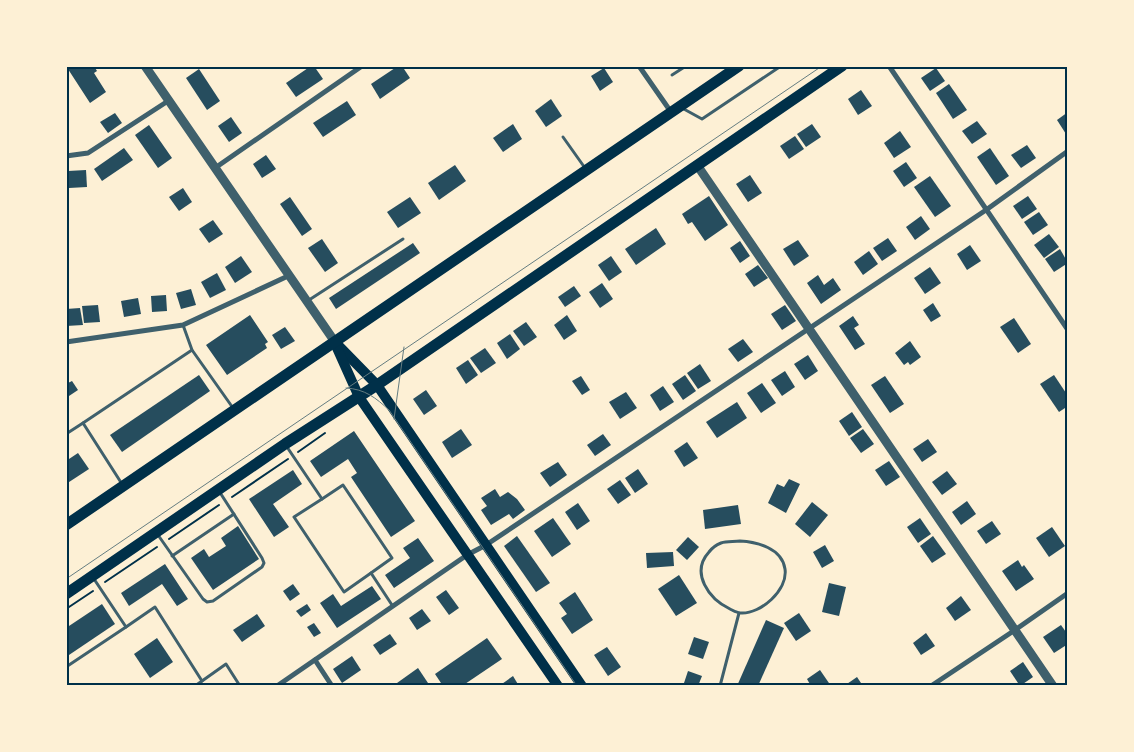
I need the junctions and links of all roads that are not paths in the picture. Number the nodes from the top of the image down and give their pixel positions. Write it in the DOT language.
graph roads {
  1 [pos="145,66"];
  2 [pos="362,66"];
  3 [pos="639,66"];
  4 [pos="686,66"];
  5 [pos="740,66"];
  6 [pos="781,66"];
  7 [pos="842,66"];
  8 [pos="889,66"];
  9 [pos="672,76"];
  10 [pos="168,101"];
  11 [pos="675,109"];
  12 [pos="563,137"];
  13 [pos="1068,151"];
  14 [pos="66,156"];
  15 [pos="697,165"];
  16 [pos="215,168"];
  17 [pos="586,170"];
  18 [pos="986,210"];
  19 [pos="403,239"];
  20 [pos="288,276"];
  21 [pos="306,302"];
  22 [pos="183,326"];
  23 [pos="810,328"];
  24 [pos="1068,330"];
  25 [pos="66,342"];
  26 [pos="335,342"];
  27 [pos="192,350"];
  28 [pos="377,385"];
  29 [pos="359,397"];
  30 [pos="235,411"];
  31 [pos="83,423"];
  32 [pos="66,434"];
  33 [pos="285,444"];
  34 [pos="124,486"];
  35 [pos="218,490"];
  36 [pos="322,499"];
  37 [pos="234,514"];
  38 [pos="66,525"];
  39 [pos="156,532"];
  40 [pos="486,545"];
  41 [pos="467,555"];
  42 [pos="172,556"];
  43 [pos="371,573"];
  44 [pos="92,576"];
  45 [pos="1068,593"];
  46 [pos="66,594"];
  47 [pos="392,605"];
  48 [pos="739,613"];
  49 [pos="126,627"];
  50 [pos="1016,630"];
  51 [pos="315,660"];
  52 [pos="66,667"];
  53 [pos="202,681"];
  54 [pos="195,686"];
  55 [pos="240,686"];
  56 [pos="277,686"];
  57 [pos="332,686"];
  58 [pos="558,686"];
  59 [pos="582,686"];
  60 [pos="720,686"];
  61 [pos="931,686"];
  62 [pos="1053,686"];
  1 -- 10 [label="street"];
  2 -- 16 [label="street"];
  3 -- 11 [label="street"];
  4 -- 9 [label="lane"];
  5 -- 11 [label="main road"];
  6 -- 11 [label="lane"];
  7 -- 15 [label="main road"];
  8 -- 18 [label="street"];
  10 -- 14 [label="street"];
  10 -- 16 [label="street"];
  11 -- 17 [label="main road"];
  12 -- 17 [label="lane"];
  13 -- 18 [label="street"];
  15 -- 23 [label="street"];
  15 -- 28 [label="main road"];
  16 -- 20 [label="street"];
  17 -- 26 [label="main road"];
  18 -- 23 [label="street"];
  18 -- 24 [label="street"];
  19 -- 21 [label="lane"];
  20 -- 21 [label="street"];
  20 -- 22 [label="street"];
  21 -- 26 [label="street"];
  22 -- 25 [label="street"];
  22 -- 27 [label="lane"];
  23 -- 40 [label="street"];
  23 -- 50 [label="street"];
  26 -- 28 [label="main road"];
  26 -- 29 [label="main road"];
  26 -- 30 [label="main road"];
  27 -- 30 [label="lane"];
  27 -- 31 [label="lane"];
  28 -- 29 [label="main road"];
  28 -- 40 [label="main road"];
  29 -- 33 [label="main road"];
  29 -- 41 [label="main road"];
  30 -- 34 [label="main road"];
  31 -- 32 [label="lane"];
  31 -- 34 [label="lane"];
  33 -- 35 [label="main road"];
  33 -- 36 [label="lane"];
  34 -- 38 [label="main road"];
  35 -- 37 [label="lane"];
  35 -- 39 [label="main road"];
  36 -- 43 [label="lane"];
  36 -- 43 [label="lane"];
  37 -- 42 [label="lane"];
  37 -- 42 [label="lane"];
  39 -- 42 [label="lane"];
  39 -- 44 [label="main road"];
  40 -- 41 [label="street"];
  40 -- 59 [label="main road"];
  41 -- 47 [label="street"];
  41 -- 58 [label="main road"];
  43 -- 47 [label="lane"];
  44 -- 46 [label="main road"];
  44 -- 49 [label="lane"];
  45 -- 50 [label="street"];
  47 -- 51 [label="street"];
  48 -- 48 [label="lane"];
  48 -- 60 [label="lane"];
  49 -- 52 [label="lane"];
  49 -- 53 [label="lane"];
  50 -- 61 [label="street"];
  50 -- 62 [label="street"];
  51 -- 56 [label="street"];
  51 -- 57 [label="street"];
  53 -- 54 [label="lane"];
  53 -- 55 [label="lane"];
}
